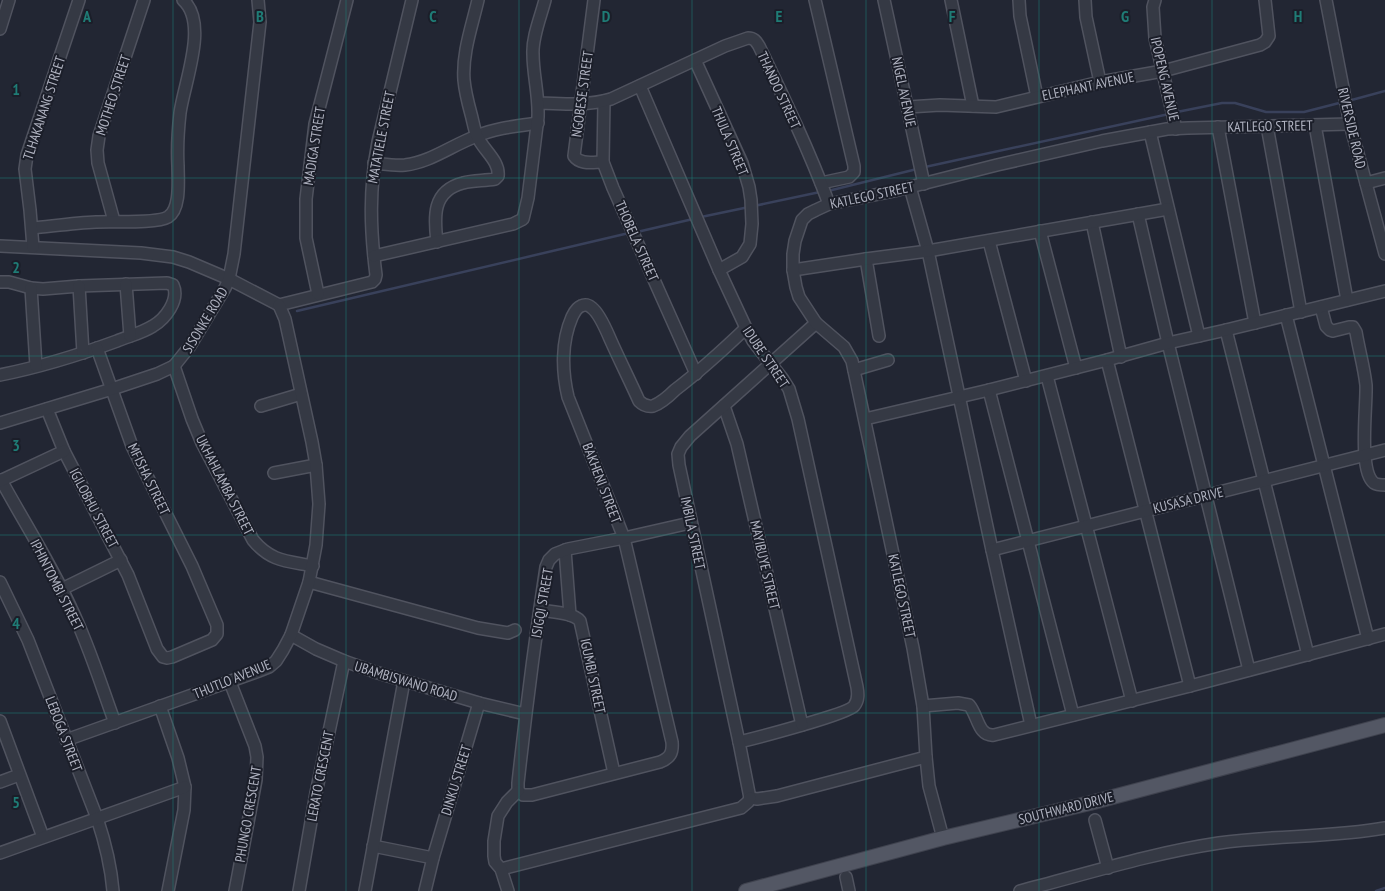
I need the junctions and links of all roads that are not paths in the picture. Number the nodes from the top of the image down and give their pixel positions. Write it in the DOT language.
graph roads {
  1 [pos="9,0"];
  2 [pos="78,0"];
  3 [pos="144,0"];
  4 [pos="183,0"];
  5 [pos="258,0"];
  6 [pos="347,0"];
  7 [pos="412,0"];
  8 [pos="478,0"];
  9 [pos="545,0"];
  10 [pos="594,0"];
  11 [pos="815,0"];
  12 [pos="884,0"];
  13 [pos="951,0"];
  14 [pos="1018,0"];
  15 [pos="1085,0"];
  16 [pos="1155,0"];
  17 [pos="1265,0"];
  18 [pos="1326,0"];
  19 [pos="0,29"];
  20 [pos="695,60"];
  21 [pos="1163,71"];
  22 [pos="1100,82"];
  23 [pos="640,86"];
  24 [pos="1037,97"];
  25 [pos="604,101"];
  26 [pos="539,104"];
  27 [pos="580,104"];
  28 [pos="972,106"];
  29 [pos="908,107"];
  30 [pos="538,123"];
  31 [pos="1350,124"];
  32 [pos="1315,125"];
  33 [pos="1267,126"];
  34 [pos="1218,127"];
  35 [pos="1176,128"];
  36 [pos="1150,132"];
  37 [pos="477,136"];
  38 [pos="603,162"];
  39 [pos="374,163"];
  40 [pos="1385,178"];
  41 [pos="821,183"];
  42 [pos="1366,183"];
  43 [pos="924,184"];
  44 [pos="910,187"];
  45 [pos="829,204"];
  46 [pos="1168,209"];
  47 [pos="1138,214"];
  48 [pos="114,221"];
  49 [pos="1092,222"];
  50 [pos="32,228"];
  51 [pos="1040,231"];
  52 [pos="988,240"];
  53 [pos="437,242"];
  54 [pos="0,246"];
  55 [pos="33,248"];
  56 [pos="928,251"];
  57 [pos="1385,254"];
  58 [pos="374,256"];
  59 [pos="866,259"];
  60 [pos="719,270"];
  61 [pos="793,270"];
  62 [pos="229,279"];
  63 [pos="0,282"];
  64 [pos="126,284"];
  65 [pos="79,286"];
  66 [pos="31,288"];
  67 [pos="1385,291"];
  68 [pos="318,294"];
  69 [pos="1347,300"];
  70 [pos="279,305"];
  71 [pos="1321,307"];
  72 [pos="1300,312"];
  73 [pos="1286,315"];
  74 [pos="816,323"];
  75 [pos="1255,323"];
  76 [pos="746,328"];
  77 [pos="1226,330"];
  78 [pos="130,336"];
  79 [pos="879,336"];
  80 [pos="1199,336"];
  81 [pos="1168,343"];
  82 [pos="97,348"];
  83 [pos="83,353"];
  84 [pos="1120,357"];
  85 [pos="888,360"];
  86 [pos="1107,360"];
  87 [pos="771,364"];
  88 [pos="36,366"];
  89 [pos="174,366"];
  90 [pos="1076,368"];
  91 [pos="854,370"];
  92 [pos="696,374"];
  93 [pos="0,375"];
  94 [pos="1047,376"];
  95 [pos="1026,381"];
  96 [pos="112,389"];
  97 [pos="988,390"];
  98 [pos="301,394"];
  99 [pos="960,398"];
  100 [pos="261,406"];
  101 [pos="724,406"];
  102 [pos="47,409"];
  103 [pos="865,420"];
  104 [pos="0,423"];
  105 [pos="1385,450"];
  106 [pos="64,451"];
  107 [pos="1364,455"];
  108 [pos="316,465"];
  109 [pos="1324,465"];
  110 [pos="274,473"];
  111 [pos="0,480"];
  112 [pos="1265,480"];
  113 [pos="1385,485"];
  114 [pos="1206,495"];
  115 [pos="1145,511"];
  116 [pos="690,524"];
  117 [pos="1086,526"];
  118 [pos="624,538"];
  119 [pos="1027,541"];
  120 [pos="565,550"];
  121 [pos="992,550"];
  122 [pos="121,560"];
  123 [pos="313,566"];
  124 [pos="0,582"];
  125 [pos="310,582"];
  126 [pos="62,589"];
  127 [pos="141,607"];
  128 [pos="540,610"];
  129 [pos="570,614"];
  130 [pos="515,630"];
  131 [pos="1385,634"];
  132 [pos="291,635"];
  133 [pos="1368,639"];
  134 [pos="1308,654"];
  135 [pos="344,661"];
  136 [pos="1249,670"];
  137 [pos="404,681"];
  138 [pos="230,682"];
  139 [pos="1190,686"];
  140 [pos="1132,701"];
  141 [pos="479,703"];
  142 [pos="160,706"];
  143 [pos="923,706"];
  144 [pos="525,714"];
  145 [pos="1073,715"];
  146 [pos="0,721"];
  147 [pos="115,723"];
  148 [pos="802,725"];
  149 [pos="1031,725"];
  150 [pos="1385,725"];
  151 [pos="66,740"];
  152 [pos="740,742"];
  153 [pos="926,757"];
  154 [pos="614,774"];
  155 [pos="19,775"];
  156 [pos="0,782"];
  157 [pos="185,787"];
  158 [pos="518,792"];
  159 [pos="750,798"];
  160 [pos="97,818"];
  161 [pos="1096,820"];
  162 [pos="1385,828"];
  163 [pos="43,837"];
  164 [pos="943,838"];
  165 [pos="373,846"];
  166 [pos="0,853"];
  167 [pos="433,858"];
  168 [pos="1108,868"];
  169 [pos="501,869"];
  170 [pos="846,877"];
  171 [pos="113,891"];
  172 [pos="168,891"];
  173 [pos="235,891"];
  174 [pos="299,891"];
  175 [pos="365,891"];
  176 [pos="425,891"];
  177 [pos="508,891"];
  178 [pos="746,891"];
  179 [pos="849,891"];
  180 [pos="1020,891"];
  1 -- 19 [label="street"];
  2 -- 50 [label="street, TLHAKANANG STREET"];
  3 -- 48 [label="street, MOTHEO STREET"];
  4 -- 48 [label="street"];
  5 -- 62 [label="street, SISONKE ROAD"];
  6 -- 68 [label="street, MADIGA STREET"];
  7 -- 39 [label="street, MATATIELE STREET"];
  8 -- 37 [label="street"];
  9 -- 26 [label="street"];
  10 -- 27 [label="street, NGOBESE STREET"];
  11 -- 41 [label="street"];
  12 -- 29 [label="street, NIGEL AVENUE"];
  13 -- 28 [label="street"];
  14 -- 24 [label="street"];
  15 -- 22 [label="street"];
  16 -- 21 [label="street, IPOPENG AVENUE"];
  17 -- 21 [label="street, ELEPHANT AVENUE"];
  18 -- 31 [label="street, RIVERSIDE ROAD"];
  20 -- 23 [label="street, THANDO STREET"];
  20 -- 41 [label="street, THANDO STREET"];
  20 -- 60 [label="street, THULA STREET"];
  21 -- 22 [label="street, ELEPHANT AVENUE"];
  21 -- 35 [label="street, IPOPENG AVENUE"];
  22 -- 24 [label="street, ELEPHANT AVENUE"];
  23 -- 25 [label="street, THANDO STREET"];
  23 -- 60 [label="street, IDUBE STREET"];
  24 -- 28 [label="street, ELEPHANT AVENUE"];
  25 -- 27 [label="street, THANDO STREET"];
  25 -- 38 [label="street, THOBELA STREET"];
  26 -- 27 [label="street, THANDO STREET"];
  26 -- 30 [label="street"];
  27 -- 38 [label="street, NGOBESE STREET"];
  28 -- 29 [label="street, ELEPHANT AVENUE"];
  29 -- 43 [label="street, NIGEL AVENUE"];
  30 -- 37 [label="street"];
  30 -- 53 [label="street"];
  31 -- 32 [label="street, KATLEGO STREET"];
  31 -- 42 [label="street, RIVERSIDE ROAD"];
  32 -- 33 [label="street, KATLEGO STREET"];
  32 -- 69 [label="street"];
  33 -- 34 [label="street, KATLEGO STREET"];
  33 -- 72 [label="street"];
  34 -- 35 [label="street, KATLEGO STREET"];
  34 -- 75 [label="street"];
  35 -- 36 [label="street, KATLEGO STREET"];
  36 -- 43 [label="street, KATLEGO STREET"];
  36 -- 46 [label="street"];
  37 -- 39 [label="street"];
  37 -- 53 [label="street"];
  38 -- 92 [label="street, THOBELA STREET"];
  39 -- 58 [label="street, MATATIELE STREET"];
  40 -- 42 [label="street"];
  41 -- 45 [label="street, THANDO STREET"];
  42 -- 57 [label="street, RIVERSIDE ROAD"];
  43 -- 44 [label="street, KATLEGO STREET"];
  44 -- 45 [label="street, KATLEGO STREET"];
  44 -- 56 [label="street"];
  45 -- 61 [label="street, KATLEGO STREET"];
  46 -- 47 [label="street"];
  46 -- 80 [label="street"];
  47 -- 49 [label="street"];
  47 -- 81 [label="street"];
  48 -- 50 [label="street"];
  49 -- 51 [label="street"];
  49 -- 84 [label="street"];
  50 -- 55 [label="street, TLHAKANANG STREET"];
  51 -- 52 [label="street"];
  51 -- 90 [label="street"];
  52 -- 56 [label="street"];
  52 -- 95 [label="street"];
  53 -- 58 [label="street"];
  54 -- 55 [label="street"];
  55 -- 62 [label="street"];
  56 -- 59 [label="street"];
  56 -- 99 [label="street"];
  58 -- 68 [label="street, MATATIELE STREET"];
  59 -- 61 [label="street"];
  59 -- 79 [label="street"];
  60 -- 76 [label="street, IDUBE STREET"];
  61 -- 74 [label="street, KATLEGO STREET"];
  62 -- 70 [label="street"];
  62 -- 89 [label="street, SISONKE ROAD"];
  63 -- 66 [label="street"];
  64 -- 65 [label="street"];
  64 -- 78 [label="street"];
  64 -- 78 [label="street"];
  65 -- 66 [label="street"];
  65 -- 83 [label="street"];
  66 -- 88 [label="street"];
  67 -- 69 [label="street"];
  68 -- 70 [label="street"];
  69 -- 71 [label="street"];
  70 -- 98 [label="street, THUTLO AVENUE"];
  71 -- 72 [label="street"];
  71 -- 107 [label="street"];
  72 -- 73 [label="street"];
  73 -- 75 [label="street"];
  73 -- 109 [label="street"];
  74 -- 87 [label="street, IMBILA STREET"];
  74 -- 91 [label="street, KATLEGO STREET"];
  75 -- 77 [label="street"];
  76 -- 87 [label="street, IDUBE STREET"];
  76 -- 92 [label="street, BAKHENI STREET"];
  77 -- 80 [label="street"];
  77 -- 112 [label="street"];
  78 -- 82 [label="street"];
  80 -- 81 [label="street"];
  81 -- 84 [label="street"];
  81 -- 114 [label="street"];
  82 -- 83 [label="street"];
  82 -- 96 [label="street, MFISHA STREET"];
  83 -- 88 [label="street"];
  84 -- 86 [label="street"];
  85 -- 91 [label="street"];
  86 -- 90 [label="street"];
  86 -- 115 [label="street"];
  87 -- 101 [label="street, IMBILA STREET"];
  87 -- 148 [label="street, IDUBE STREET"];
  88 -- 93 [label="street"];
  89 -- 96 [label="street, SISONKE ROAD"];
  89 -- 123 [label="street, UKHAHLAMBA STREET"];
  90 -- 94 [label="street"];
  91 -- 103 [label="street, KATLEGO STREET"];
  92 -- 118 [label="street, BAKHENI STREET"];
  94 -- 95 [label="street"];
  94 -- 117 [label="street"];
  95 -- 97 [label="street"];
  96 -- 102 [label="street, SISONKE ROAD"];
  96 -- 127 [label="street, MFISHA STREET"];
  97 -- 99 [label="street"];
  97 -- 119 [label="street"];
  98 -- 100 [label="street"];
  98 -- 108 [label="street, THUTLO AVENUE"];
  99 -- 103 [label="street"];
  99 -- 121 [label="street"];
  101 -- 116 [label="street, IMBILA STREET"];
  101 -- 148 [label="street, MAYIBUYE STREET"];
  102 -- 104 [label="street, SISONKE ROAD"];
  102 -- 106 [label="street, IGILOBHU STREET"];
  103 -- 143 [label="street, KATLEGO STREET"];
  105 -- 107 [label="street, KUSASA DRIVE"];
  106 -- 111 [label="street"];
  106 -- 122 [label="street, IGILOBHU STREET"];
  107 -- 109 [label="street, KUSASA DRIVE"];
  107 -- 113 [label="street"];
  108 -- 110 [label="street"];
  108 -- 123 [label="street, THUTLO AVENUE"];
  109 -- 112 [label="street, KUSASA DRIVE"];
  109 -- 133 [label="street"];
  111 -- 126 [label="street, IPHINTOMBI STREET"];
  112 -- 114 [label="street, KUSASA DRIVE"];
  112 -- 134 [label="street"];
  114 -- 115 [label="street, KUSASA DRIVE"];
  114 -- 136 [label="street"];
  115 -- 117 [label="street, KUSASA DRIVE"];
  115 -- 139 [label="street"];
  116 -- 118 [label="street, ISIGQI STREET"];
  116 -- 152 [label="street, IMBILA STREET"];
  117 -- 119 [label="street, KUSASA DRIVE"];
  117 -- 140 [label="street"];
  118 -- 120 [label="street, ISIGQI STREET"];
  118 -- 154 [label="street, BAKHENI STREET"];
  119 -- 121 [label="street, KUSASA DRIVE"];
  119 -- 145 [label="street"];
  120 -- 128 [label="street, ISIGQI STREET"];
  120 -- 129 [label="street"];
  121 -- 149 [label="street"];
  122 -- 126 [label="street"];
  122 -- 127 [label="street, IGILOBHU STREET"];
  123 -- 125 [label="street, THUTLO AVENUE"];
  124 -- 151 [label="street, LEBOGA STREET"];
  125 -- 130 [label="street"];
  125 -- 132 [label="street, THUTLO AVENUE"];
  126 -- 147 [label="street, IPHINTOMBI STREET"];
  128 -- 129 [label="street"];
  128 -- 144 [label="street, ISIGQI STREET"];
  129 -- 154 [label="street, IGUMBI STREET"];
  131 -- 133 [label="street"];
  132 -- 135 [label="street, UBAMBISWANO ROAD"];
  132 -- 138 [label="street, THUTLO AVENUE"];
  133 -- 134 [label="street"];
  134 -- 136 [label="street"];
  135 -- 137 [label="street, UBAMBISWANO ROAD"];
  135 -- 174 [label="street, LERATO CRESCENT"];
  136 -- 139 [label="street"];
  137 -- 141 [label="street, UBAMBISWANO ROAD"];
  137 -- 165 [label="street"];
  138 -- 142 [label="street, THUTLO AVENUE"];
  138 -- 173 [label="street, PHUNGO CRESCENT"];
  139 -- 140 [label="street"];
  140 -- 145 [label="street"];
  141 -- 144 [label="street, UBAMBISWANO ROAD"];
  141 -- 167 [label="street, DINKU STREET"];
  142 -- 147 [label="street, THUTLO AVENUE"];
  142 -- 157 [label="street"];
  143 -- 149 [label="street"];
  143 -- 153 [label="street, KATLEGO STREET"];
  144 -- 158 [label="street, ISIGQI STREET"];
  145 -- 149 [label="street"];
  146 -- 155 [label="street"];
  147 -- 151 [label="street, THUTLO AVENUE"];
  148 -- 152 [label="street"];
  150 -- 164 [label="main road, SOUTHWARD DRIVE"];
  151 -- 160 [label="street, LEBOGA STREET"];
  152 -- 159 [label="street, IMBILA STREET"];
  153 -- 159 [label="street"];
  153 -- 164 [label="street, KATLEGO STREET"];
  154 -- 158 [label="street, BAKHENI STREET"];
  155 -- 156 [label="street"];
  155 -- 163 [label="street"];
  157 -- 160 [label="street"];
  157 -- 172 [label="street"];
  158 -- 169 [label="street"];
  159 -- 169 [label="street"];
  160 -- 163 [label="street"];
  160 -- 171 [label="street, LEBOGA STREET"];
  161 -- 168 [label="street"];
  162 -- 168 [label="street"];
  163 -- 166 [label="street"];
  164 -- 178 [label="main road, SOUTHWARD DRIVE"];
  165 -- 167 [label="street"];
  165 -- 175 [label="street"];
  167 -- 176 [label="street, DINKU STREET"];
  168 -- 180 [label="street"];
  169 -- 177 [label="street"];
  170 -- 179 [label="street"];
}
